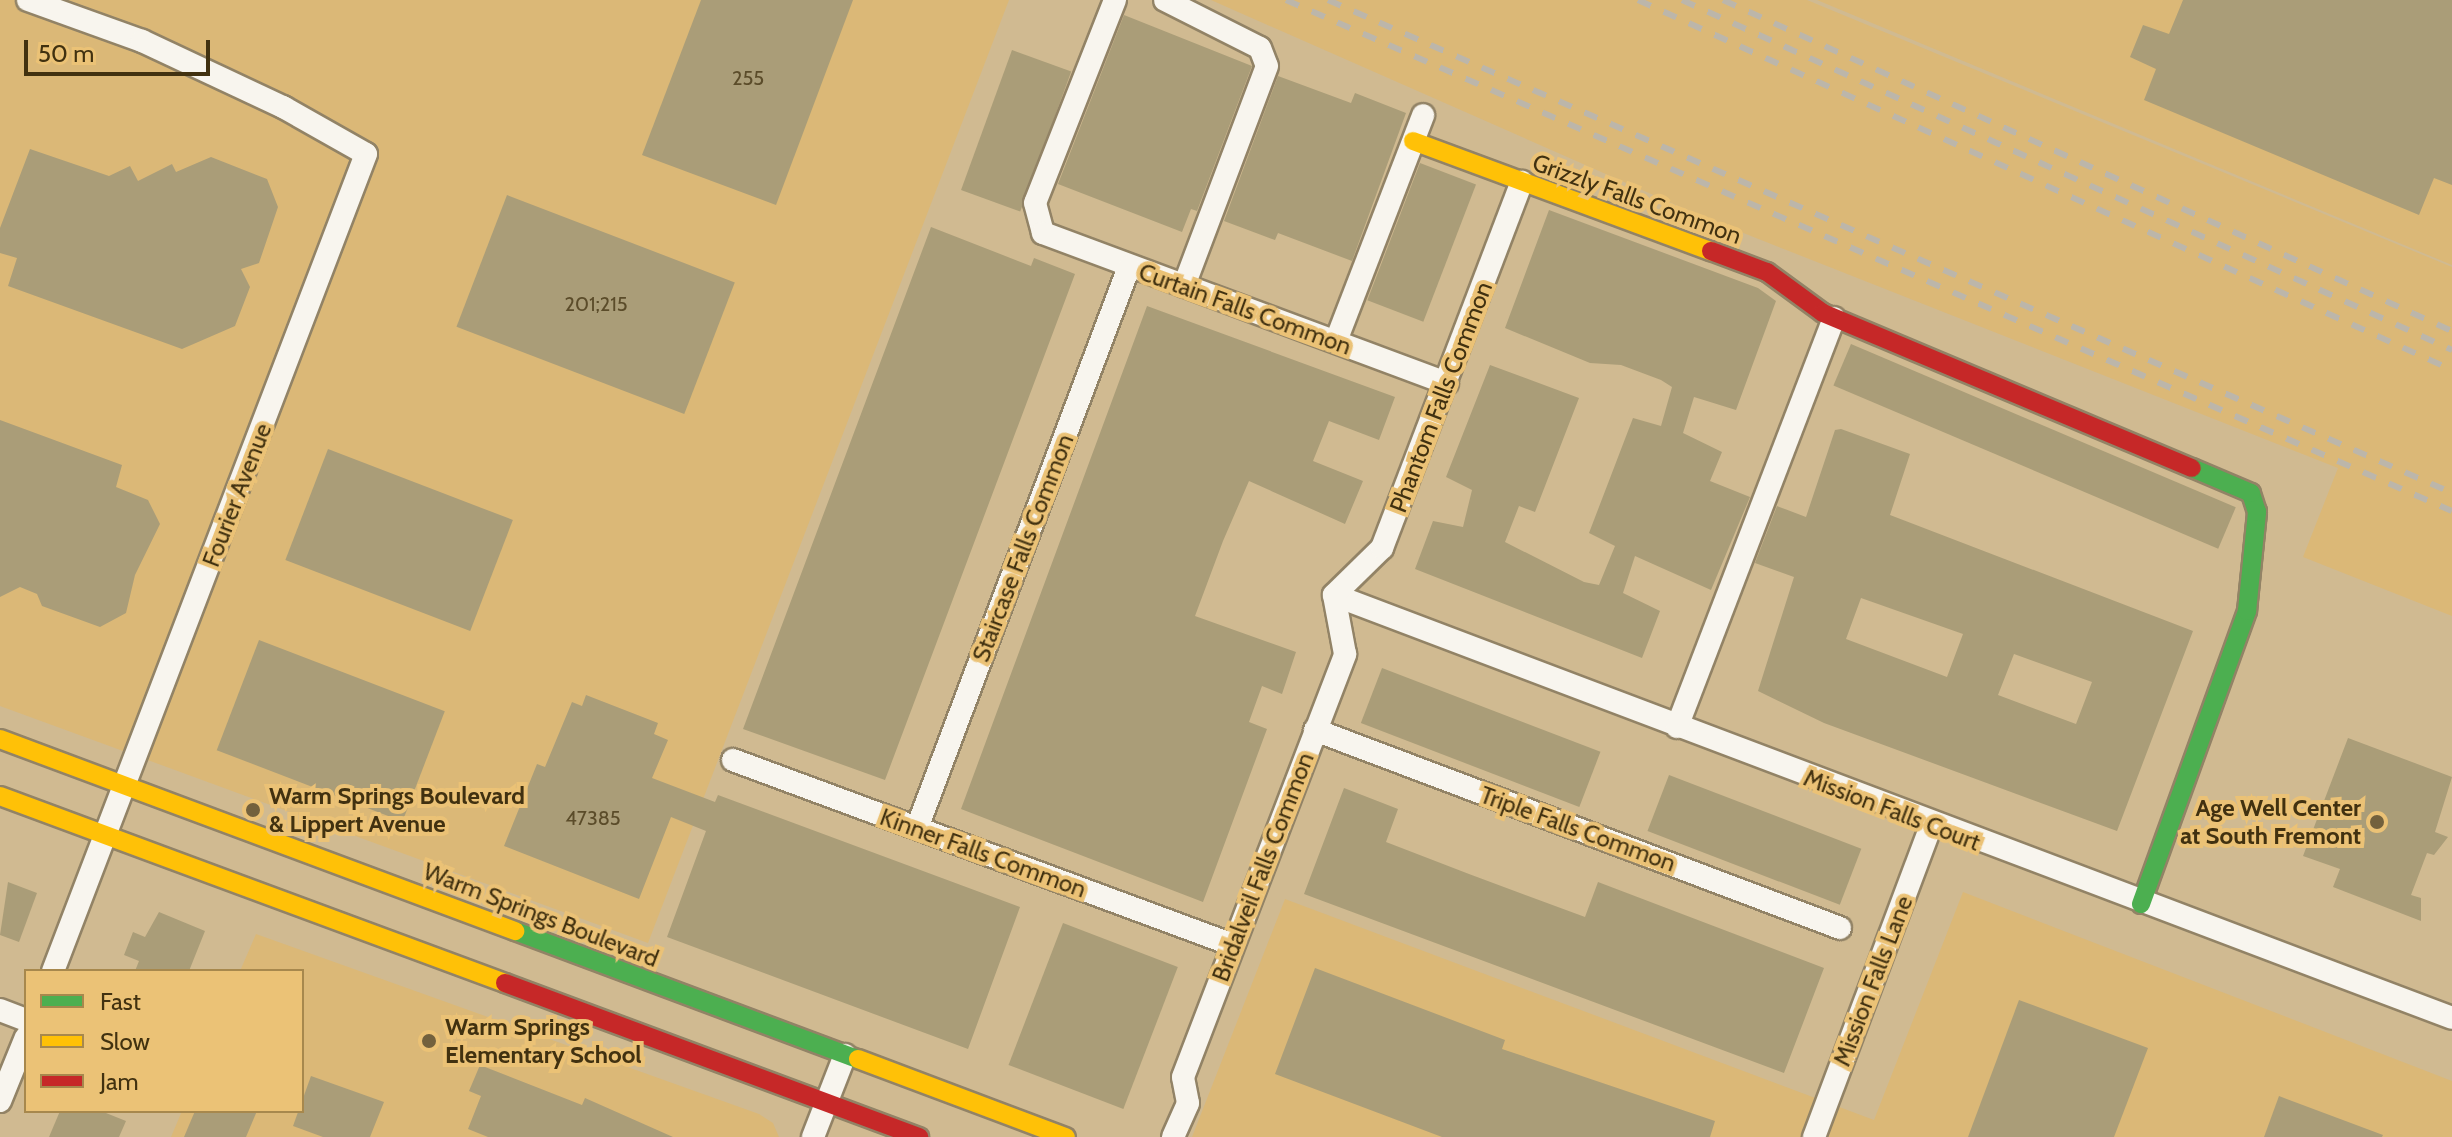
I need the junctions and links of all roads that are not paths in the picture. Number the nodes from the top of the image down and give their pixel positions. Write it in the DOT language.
graph roads {
  1 [pos="28,0"];
  2 [pos="1115,0"];
  3 [pos="1165,0"];
  4 [pos="1423,115"];
  5 [pos="1413,141"];
  6 [pos="1522,182"];
  7 [pos="1129,267"];
  8 [pos="1184,286"];
  9 [pos="1834,318"];
  10 [pos="1336,341"];
  11 [pos="1447,383"];
  12 [pos="1334,595"];
  13 [pos="1677,727"];
  14 [pos="1315,730"];
  15 [pos="0,739"];
  16 [pos="733,760"];
  17 [pos="127,786"];
  18 [pos="0,796"];
  19 [pos="1931,825"];
  20 [pos="917,828"];
  21 [pos="108,836"];
  22 [pos="2141,904"];
  23 [pos="1840,928"];
  24 [pos="1233,945"];
  25 [pos="54,969"];
  26 [pos="621,971"];
  27 [pos="0,1010"];
  28 [pos="600,1018"];
  29 [pos="2452,1018"];
  30 [pos="24,1019"];
  31 [pos="24,1042"];
  32 [pos="845,1055"];
  33 [pos="0,1101"];
  34 [pos="827,1102"];
  35 [pos="813,1137"];
  36 [pos="919,1137"];
  37 [pos="1066,1137"];
  38 [pos="1173,1137"];
  39 [pos="1814,1137"];
  1 -- 17 [label="street, Fourier Avenue"];
  2 -- 7 [label="street, Curtain Falls Common"];
  3 -- 8 [label="street"];
  4 -- 5 [label="street"];
  5 -- 6 [label="main road, Grizzly Falls Common"];
  5 -- 10 [label="street"];
  6 -- 9 [label="main road, Grizzly Falls Common"];
  6 -- 11 [label="street, Phantom Falls Common"];
  7 -- 8 [label="street, Curtain Falls Common"];
  7 -- 20 [label="street, Staircase Falls Common"];
  8 -- 10 [label="street, Curtain Falls Common"];
  9 -- 13 [label="street"];
  9 -- 22 [label="main road, Grizzly Falls Common"];
  10 -- 11 [label="street, Curtain Falls Common"];
  11 -- 12 [label="street, Phantom Falls Common"];
  12 -- 13 [label="street, Mission Falls Court"];
  12 -- 14 [label="street, Bridalveil Falls Common"];
  13 -- 19 [label="street, Mission Falls Court"];
  14 -- 23 [label="street, Triple Falls Common"];
  14 -- 24 [label="street, Bridalveil Falls Common"];
  15 -- 17 [label="main road, Warm Springs Boulevard"];
  16 -- 20 [label="street, Kinner Falls Common"];
  17 -- 21 [label="street, Fourier Avenue"];
  17 -- 26 [label="main road, Warm Springs Boulevard"];
  18 -- 21 [label="main road"];
  19 -- 22 [label="street, Mission Falls Court"];
  19 -- 39 [label="street, Mission Falls Lane"];
  20 -- 24 [label="street, Kinner Falls Common"];
  21 -- 25 [label="street, Fourier Avenue"];
  21 -- 28 [label="main road"];
  22 -- 29 [label="street, Mission Falls Court"];
  24 -- 38 [label="street, Bridalveil Falls Common"];
  26 -- 28 [label="main road"];
  26 -- 32 [label="main road, Warm Springs Boulevard"];
  27 -- 30 [label="street"];
  28 -- 34 [label="main road"];
  31 -- 33 [label="street"];
  32 -- 34 [label="street"];
  32 -- 37 [label="main road, Warm Springs Boulevard"];
  34 -- 35 [label="street"];
  34 -- 36 [label="main road"];
}
